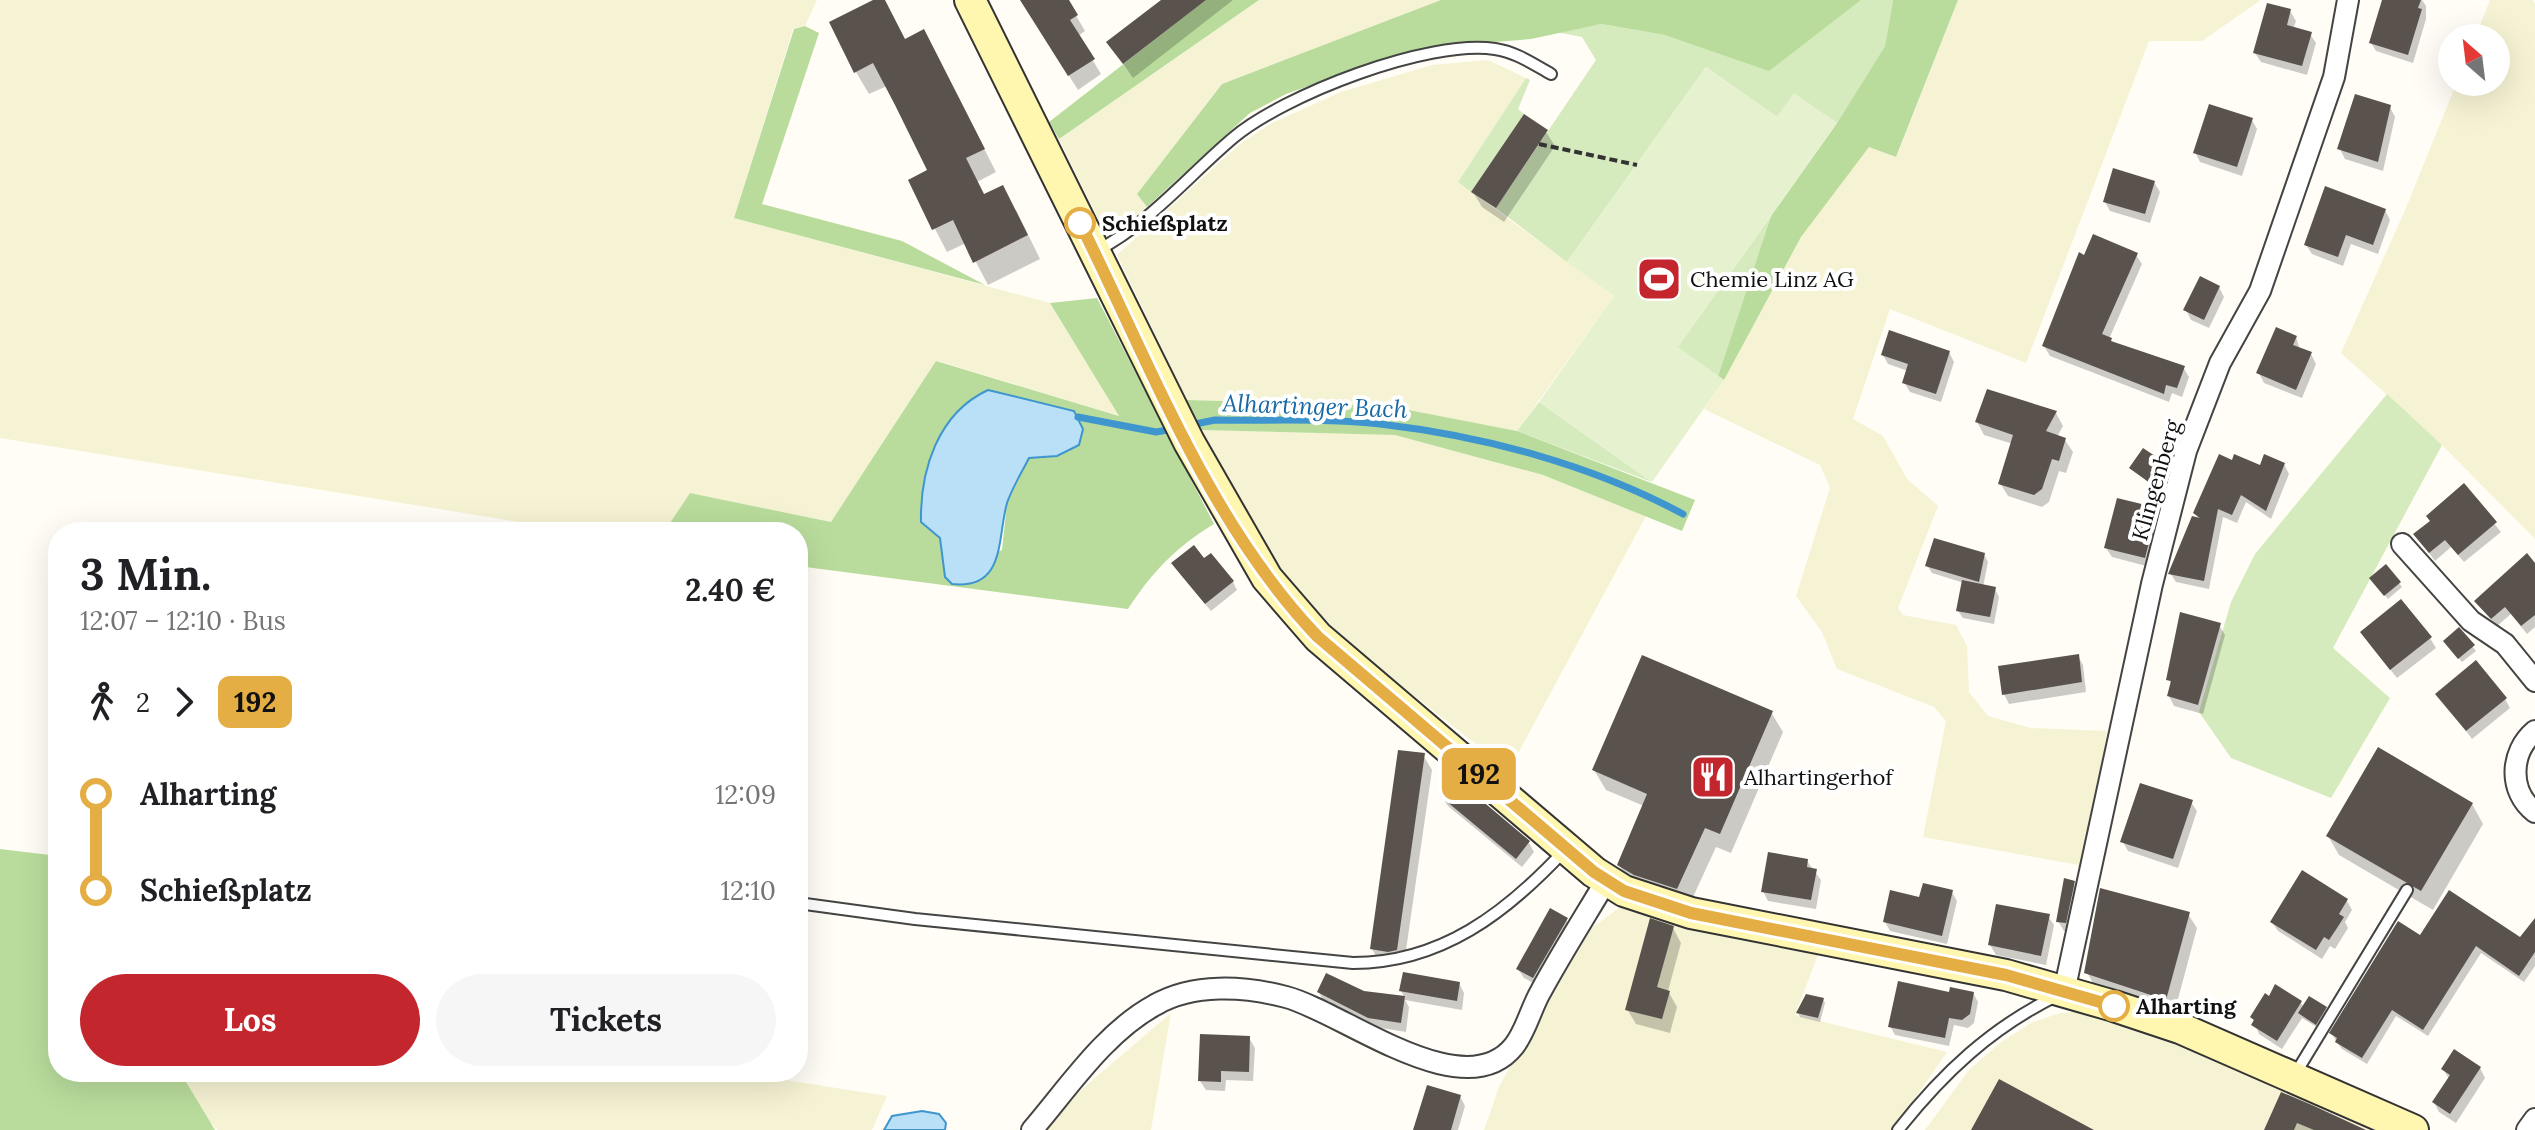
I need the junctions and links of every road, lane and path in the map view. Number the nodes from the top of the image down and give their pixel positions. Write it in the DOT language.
graph roads {
  1 [pos="970,0"];
  2 [pos="2348,0"];
  3 [pos="1551,74"];
  4 [pos="1539,144"];
  5 [pos="1637,165"];
  6 [pos="1095,252"];
  7 [pos="2402,544"];
  8 [pos="2535,681"];
  9 [pos="2535,731"];
  10 [pos="2535,812"];
  11 [pos="1567,848"];
  12 [pos="1606,881"];
  13 [pos="2407,890"];
  14 [pos="808,904"];
  15 [pos="2064,992"];
  16 [pos="2293,1077"];
  17 [pos="2535,1119"];
  18 [pos="1032,1130"];
  19 [pos="1898,1130"];
  20 [pos="2413,1130"];
  21 [pos="2527,1130"];
  1 -- 6 [label="street"];
  2 -- 15 [label="street, Klingenberg"];
  3 -- 6 [label="lane"];
  4 -- 5 [label="path"];
  6 -- 11 [label="street"];
  7 -- 8 [label="street"];
  9 -- 10 [label="street"];
  11 -- 12 [label="street"];
  11 -- 14 [label="lane"];
  12 -- 15 [label="street"];
  12 -- 18 [label="street"];
  13 -- 16 [label="lane"];
  15 -- 16 [label="street"];
  15 -- 19 [label="lane"];
  16 -- 20 [label="street"];
  17 -- 21 [label="street"];
}
